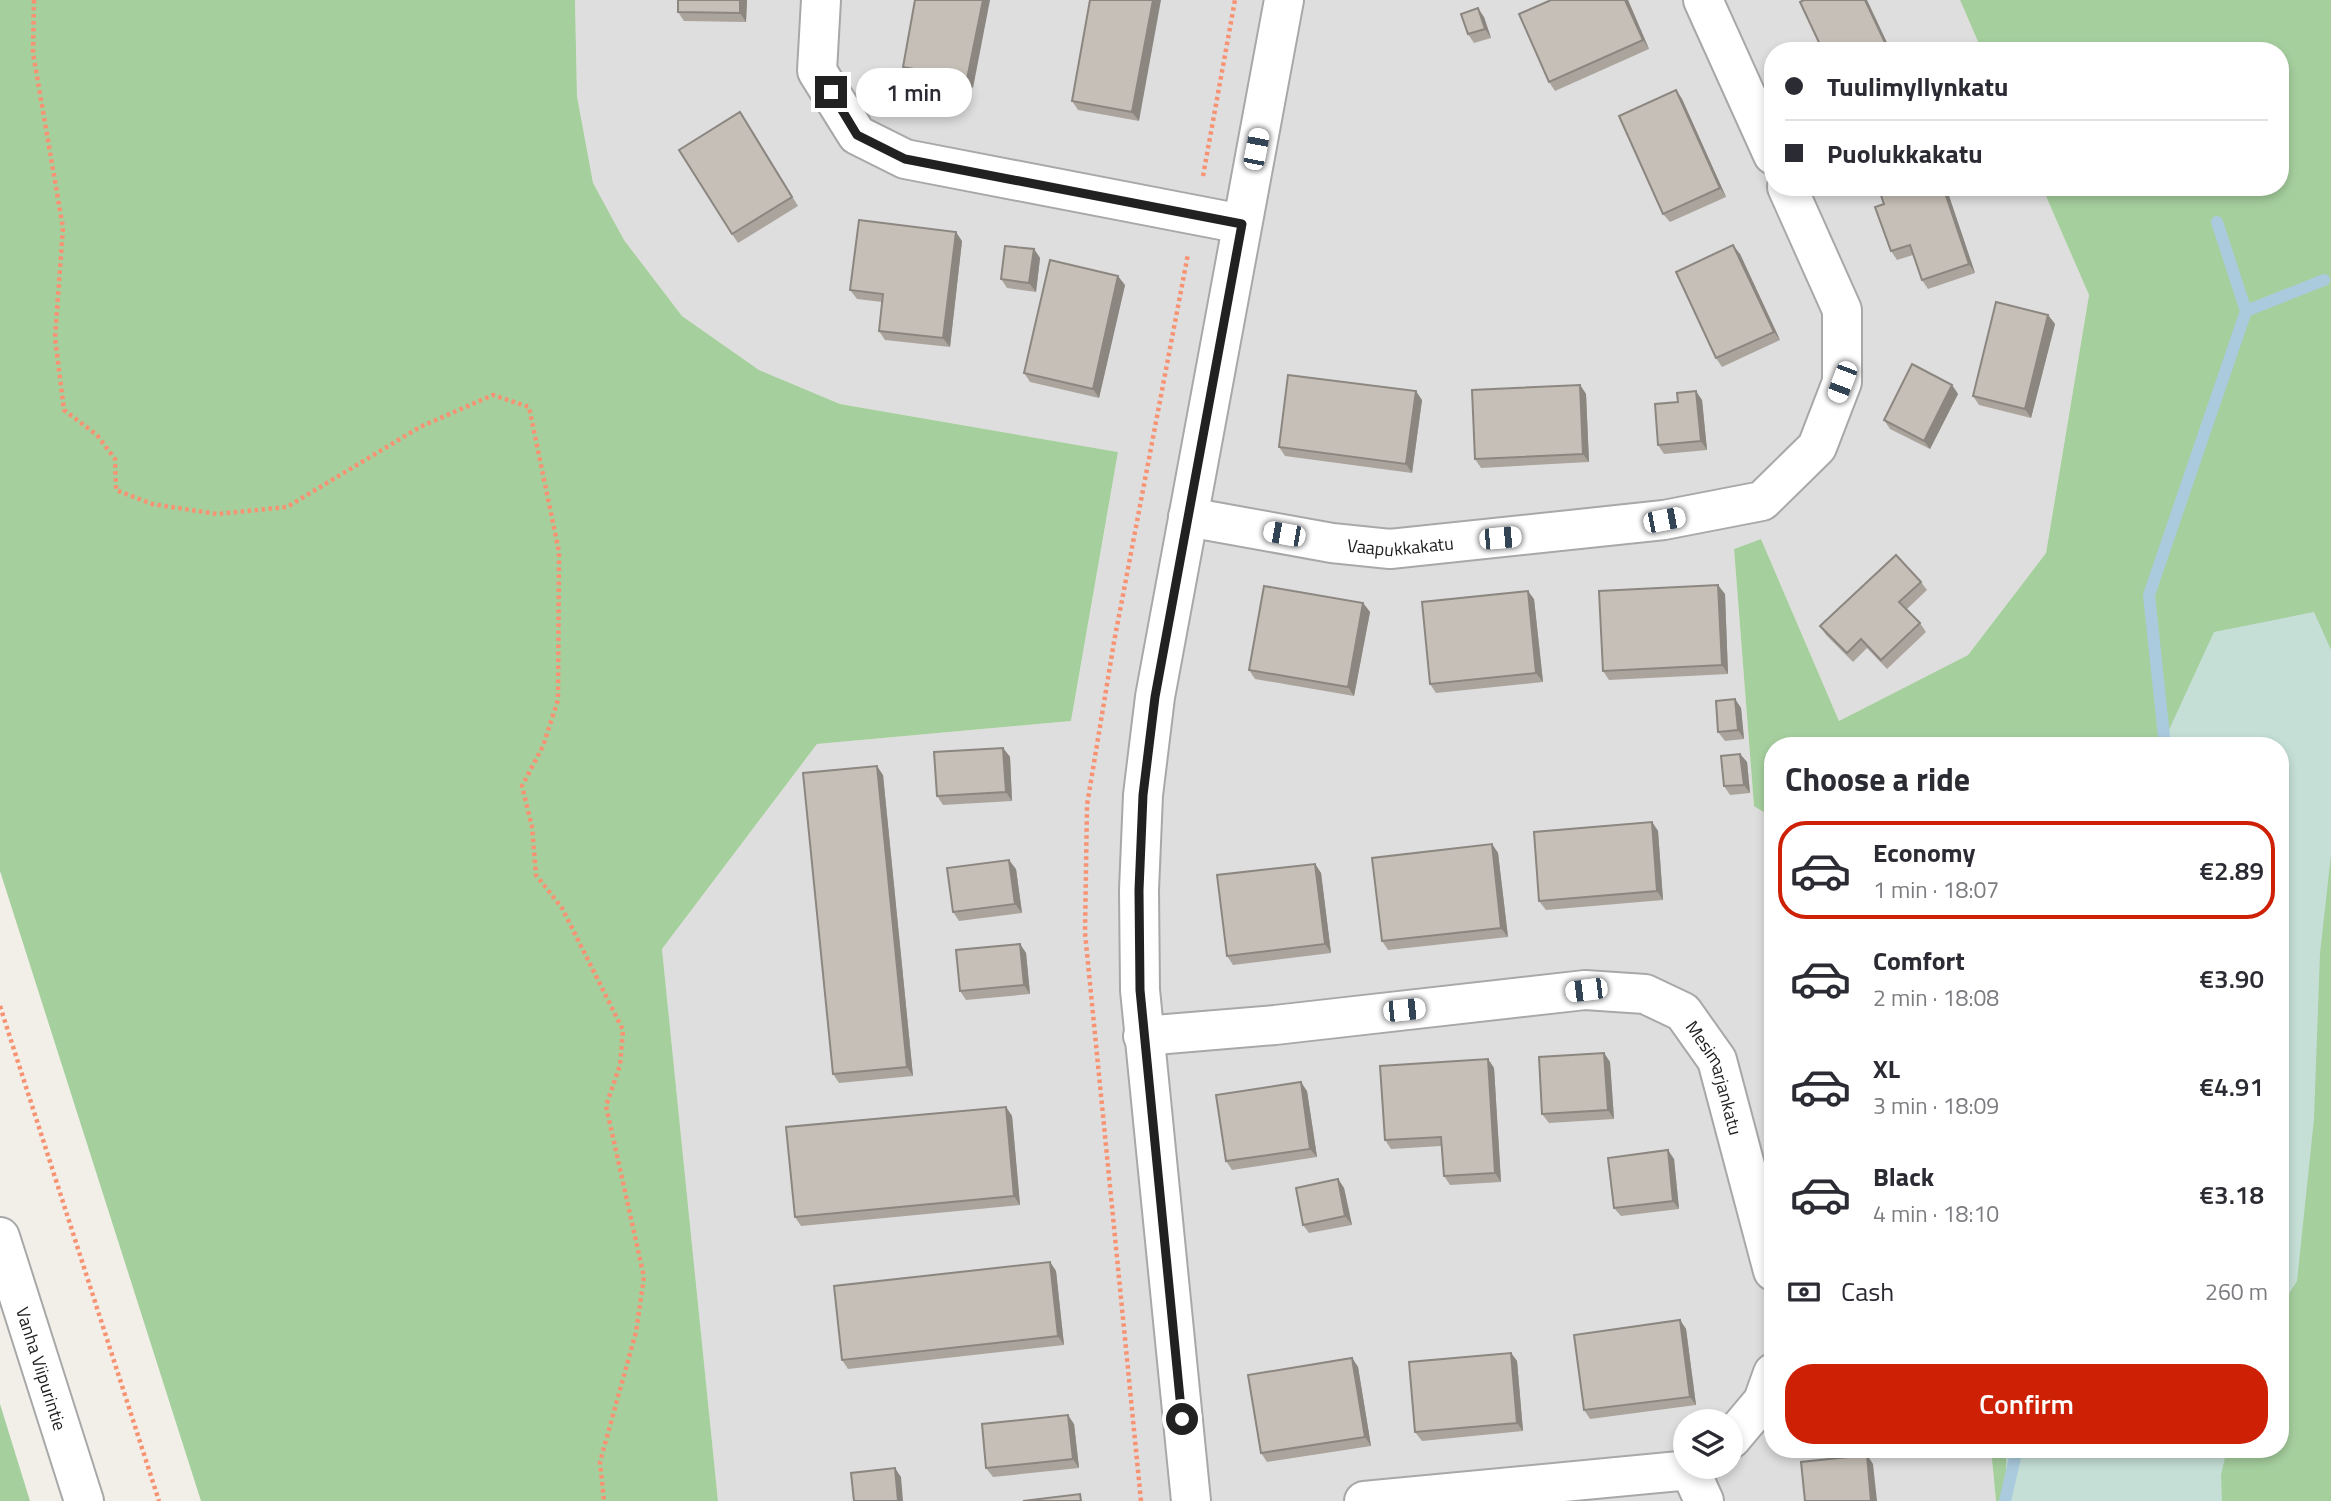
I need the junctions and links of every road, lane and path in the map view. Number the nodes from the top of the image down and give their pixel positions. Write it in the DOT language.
graph roads {
  1 [pos="34,0"];
  2 [pos="821,0"];
  3 [pos="1284,0"];
  4 [pos="1703,0"];
  5 [pos="1764,135"];
  6 [pos="1791,196"];
  7 [pos="1242,224"];
  8 [pos="1188,517"];
  9 [pos="0,1006"];
  10 [pos="1143,1036"];
  11 [pos="0,1237"];
  12 [pos="1764,1237"];
  13 [pos="1764,1398"];
  14 [pos="1743,1425"];
  15 [pos="1697,1479"];
  16 [pos="1521,1494"];
  17 [pos="84,1501"];
  18 [pos="159,1501"];
  19 [pos="604,1501"];
  20 [pos="1191,1501"];
  21 [pos="1364,1501"];
  1 -- 19 [label="path"];
  2 -- 7 [label="street"];
  3 -- 7 [label="street"];
  4 -- 5 [label="street"];
  6 -- 8 [label="street, Vaapukkakatu"];
  7 -- 8 [label="street"];
  8 -- 10 [label="street"];
  9 -- 18 [label="path"];
  10 -- 12 [label="street, Mesimarjankatu"];
  10 -- 20 [label="street"];
  11 -- 17 [label="street, Vanha Viipurintie"];
  13 -- 14 [label="street"];
  15 -- 16 [label="street"];
  16 -- 21 [label="street"];
}
